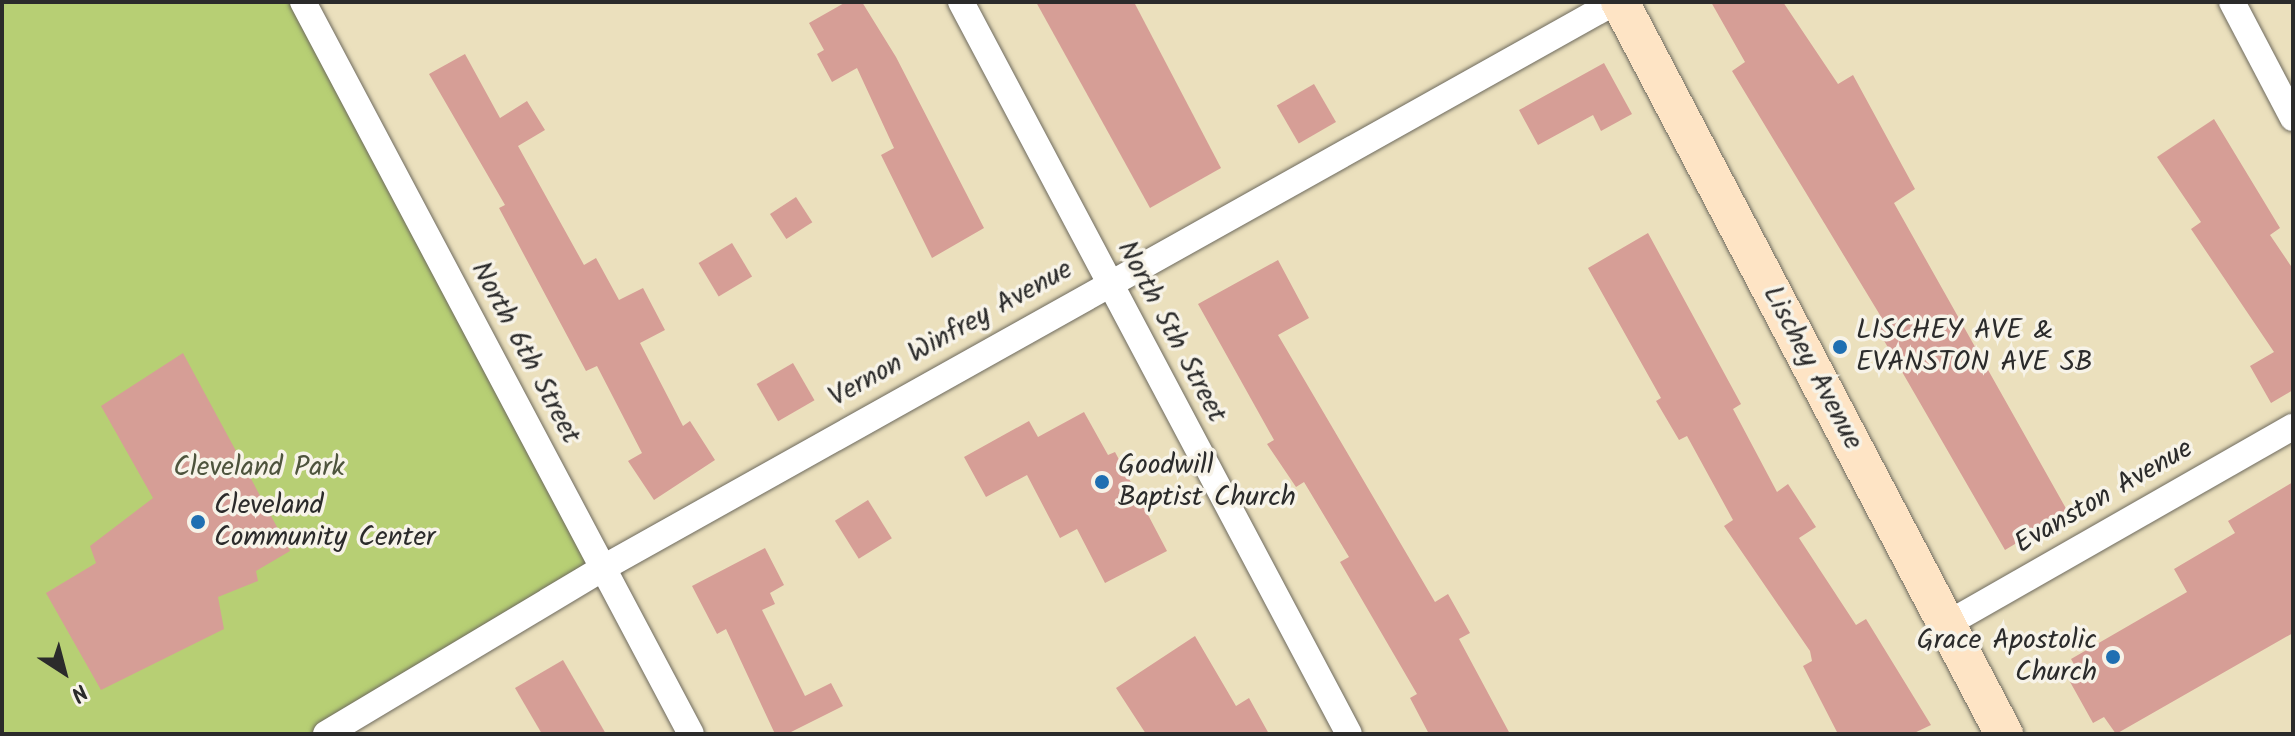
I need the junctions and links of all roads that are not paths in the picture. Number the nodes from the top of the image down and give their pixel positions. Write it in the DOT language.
graph roads {
  1 [pos="303,2"];
  2 [pos="961,2"];
  3 [pos="1618,2"];
  4 [pos="2232,2"];
  5 [pos="2293,118"];
  6 [pos="1108,282"];
  7 [pos="2293,427"];
  8 [pos="603,568"];
  9 [pos="1947,624"];
  10 [pos="326,734"];
  11 [pos="691,734"];
  12 [pos="1349,734"];
  13 [pos="2004,734"];
  1 -- 8 [label="street, North 6th Street"];
  2 -- 6 [label="street, North 5th Street"];
  3 -- 6 [label="street, Vernon Winfrey Avenue"];
  3 -- 9 [label="street, Lischey Avenue"];
  4 -- 5 [label="street"];
  6 -- 8 [label="street, Vernon Winfrey Avenue"];
  6 -- 12 [label="street, North 5th Street"];
  7 -- 9 [label="street, Evanston Avenue"];
  8 -- 10 [label="street, Vernon Winfrey Avenue"];
  8 -- 11 [label="street, North 6th Street"];
  9 -- 13 [label="street, Lischey Avenue"];
}
